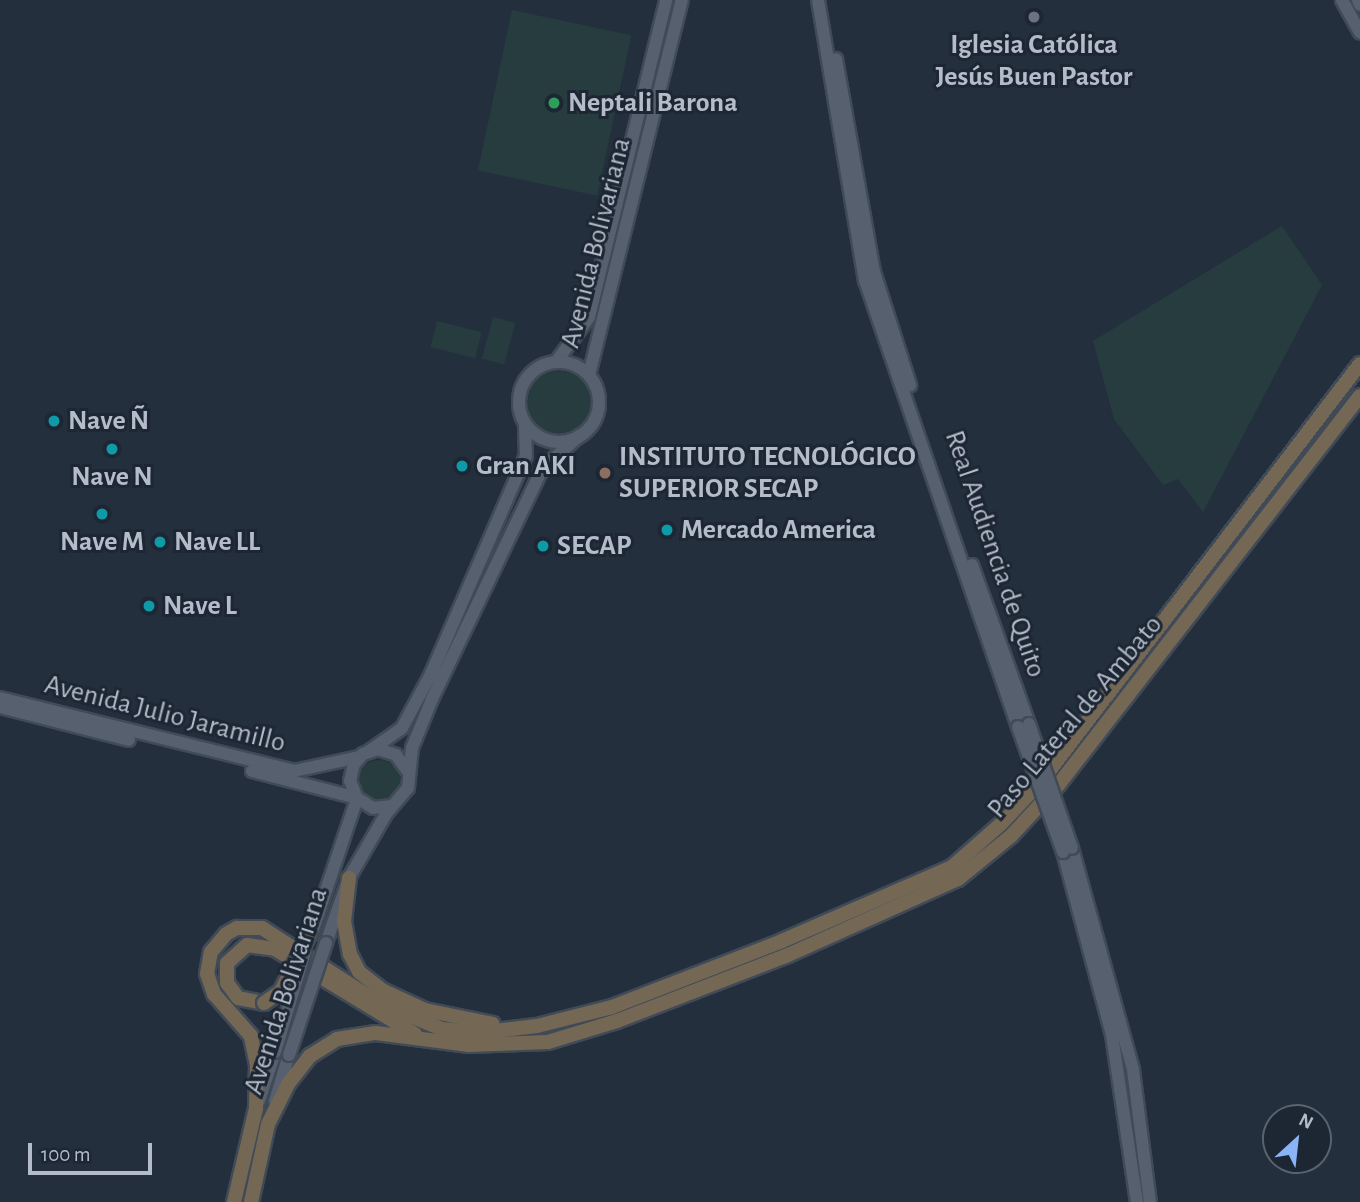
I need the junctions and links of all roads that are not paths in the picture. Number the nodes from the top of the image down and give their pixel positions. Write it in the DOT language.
graph roads {
  1 [pos="666,0"];
  2 [pos="682,0"];
  3 [pos="818,0"];
  4 [pos="826,0"];
  5 [pos="1342,0"];
  6 [pos="1358,0"];
  7 [pos="1360,5"];
  8 [pos="1360,32"];
  9 [pos="556,362"];
  10 [pos="1360,363"];
  11 [pos="589,375"];
  12 [pos="1360,396"];
  13 [pos="526,424"];
  14 [pos="579,436"];
  15 [pos="0,698"];
  16 [pos="0,707"];
  17 [pos="1023,726"];
  18 [pos="364,754"];
  19 [pos="407,770"];
  20 [pos="357,798"];
  21 [pos="392,806"];
  22 [pos="1068,850"];
  23 [pos="349,878"];
  24 [pos="311,931"];
  25 [pos="537,1026"];
  26 [pos="426,1040"];
  27 [pos="257,1108"];
  28 [pos="268,1124"];
  29 [pos="234,1202"];
  30 [pos="251,1202"];
  31 [pos="1137,1202"];
  32 [pos="1150,1202"];
  1 -- 9 [label="main road, Avenida Bolivariana"];
  2 -- 11 [label="main road, Avenida Bolivariana"];
  3 -- 17 [label="main road, Real Audiencia de Quito"];
  4 -- 17 [label="main road, Real Audiencia de Quito"];
  5 -- 8 [label="main road"];
  6 -- 7 [label="main road"];
  9 -- 11 [label="main road, Avenida Bolivariana"];
  9 -- 13 [label="main road, Avenida Bolivariana"];
  10 -- 25 [label="highway, Paso Lateral de Ambato"];
  11 -- 14 [label="main road, Avenida Bolivariana"];
  12 -- 26 [label="highway, Paso Lateral de Ambato"];
  13 -- 14 [label="main road"];
  13 -- 18 [label="main road, Avenida Bolivariana"];
  14 -- 19 [label="main road, Avenida Bolivariana"];
  15 -- 18 [label="main road, Avenida Julio Jaramillo"];
  16 -- 20 [label="main road, Avenida Julio Jaramillo"];
  17 -- 22 [label="main road, Real Audiencia de Quito, bridge"];
  18 -- 19 [label="main road"];
  18 -- 20 [label="main road, Avenida Bolivariana"];
  19 -- 21 [label="main road, Avenida Bolivariana"];
  20 -- 21 [label="main road"];
  20 -- 24 [label="main road, Avenida Bolivariana"];
  21 -- 23 [label="main road, Avenida Bolivariana"];
  22 -- 31 [label="main road, Real Audiencia de Quito"];
  22 -- 32 [label="main road, Real Audiencia de Quito"];
  23 -- 25 [label="highway"];
  23 -- 28 [label="main road, Avenida Bolivariana, bridge"];
  24 -- 26 [label="highway, bridge"];
  24 -- 27 [label="main road, Avenida Bolivariana, bridge"];
  25 -- 27 [label="highway"];
  26 -- 28 [label="highway, Paso Lateral de Ambato"];
  27 -- 29 [label="highway, Avenida Bolivariana"];
  28 -- 30 [label="highway, Avenida Bolivariana"];
}
